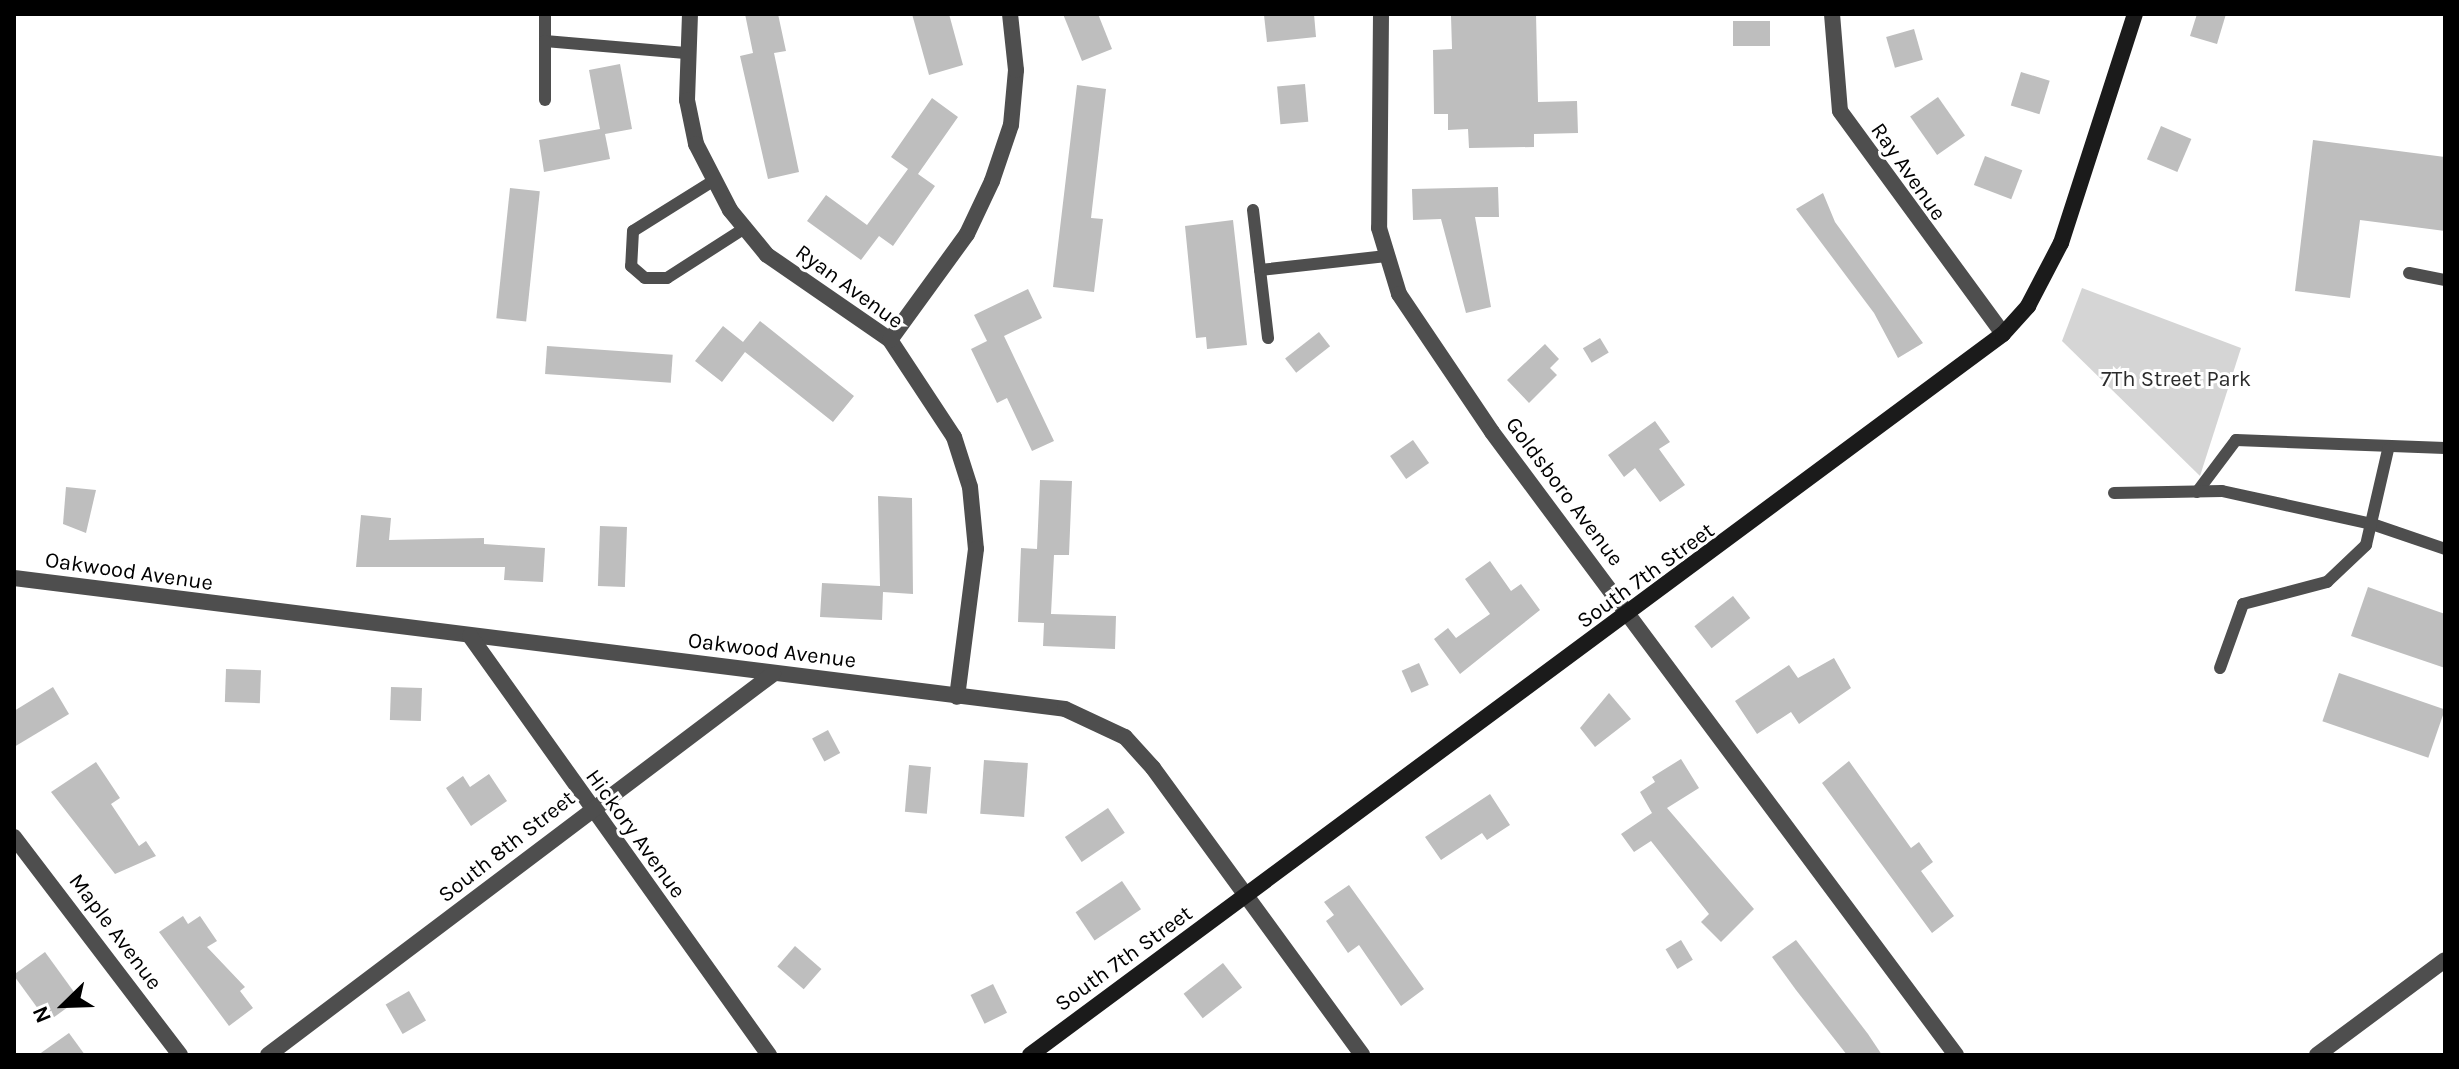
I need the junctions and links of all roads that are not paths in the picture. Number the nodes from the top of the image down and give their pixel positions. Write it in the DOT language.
graph roads {
  1 [pos="545,14"];
  2 [pos="690,14"];
  3 [pos="1010,14"];
  4 [pos="1381,14"];
  5 [pos="1832,14"];
  6 [pos="2135,14"];
  7 [pos="545,41"];
  8 [pos="685,53"];
  9 [pos="545,100"];
  10 [pos="713,181"];
  11 [pos="1253,210"];
  12 [pos="745,228"];
  13 [pos="1386,256"];
  14 [pos="1260,270"];
  15 [pos="2409,273"];
  16 [pos="2445,280"];
  17 [pos="2003,334"];
  18 [pos="1268,338"];
  19 [pos="890,340"];
  20 [pos="2445,448"];
  21 [pos="2388,450"];
  22 [pos="2197,492"];
  23 [pos="2114,493"];
  24 [pos="2372,524"];
  25 [pos="2445,549"];
  26 [pos="14,578"];
  27 [pos="1629,616"];
  28 [pos="470,636"];
  29 [pos="2220,668"];
  30 [pos="773,674"];
  31 [pos="957,697"];
  32 [pos="590,810"];
  33 [pos="14,837"];
  34 [pos="1246,897"];
  35 [pos="2445,960"];
  36 [pos="180,1055"];
  37 [pos="268,1055"];
  38 [pos="769,1055"];
  39 [pos="1030,1055"];
  40 [pos="1362,1055"];
  41 [pos="1956,1055"];
  42 [pos="2317,1055"];
  1 -- 7 [label="lane"];
  2 -- 8 [label="street, Ryan Avenue"];
  3 -- 19 [label="street"];
  4 -- 13 [label="street, Goldsboro Avenue"];
  5 -- 17 [label="street, Ray Avenue"];
  6 -- 17 [label="street, South 7th Street"];
  7 -- 8 [label="lane"];
  7 -- 9 [label="lane"];
  8 -- 10 [label="street, Ryan Avenue"];
  10 -- 12 [label="street, Ryan Avenue"];
  10 -- 12 [label="lane"];
  11 -- 14 [label="lane"];
  12 -- 19 [label="street, Ryan Avenue"];
  13 -- 14 [label="lane"];
  13 -- 27 [label="street, Goldsboro Avenue"];
  14 -- 18 [label="lane"];
  15 -- 16 [label="lane"];
  17 -- 27 [label="street, South 7th Street"];
  19 -- 31 [label="street, Ryan Avenue"];
  20 -- 21 [label="lane"];
  21 -- 22 [label="lane"];
  21 -- 24 [label="lane"];
  22 -- 23 [label="lane"];
  22 -- 24 [label="lane"];
  24 -- 25 [label="lane"];
  24 -- 29 [label="lane"];
  26 -- 28 [label="street, Oakwood Avenue"];
  27 -- 34 [label="street, South 7th Street"];
  27 -- 41 [label="street, Goldsboro Avenue"];
  28 -- 30 [label="street, Oakwood Avenue"];
  28 -- 32 [label="street, Hickory Avenue"];
  30 -- 31 [label="street, Oakwood Avenue"];
  30 -- 32 [label="street, South 8th Street"];
  31 -- 34 [label="street, Oakwood Avenue"];
  32 -- 37 [label="street, South 8th Street"];
  32 -- 38 [label="street, Hickory Avenue"];
  33 -- 36 [label="street, Maple Avenue"];
  34 -- 39 [label="street, South 7th Street"];
  34 -- 40 [label="street, Oakwood Avenue"];
  35 -- 42 [label="street"];
}
